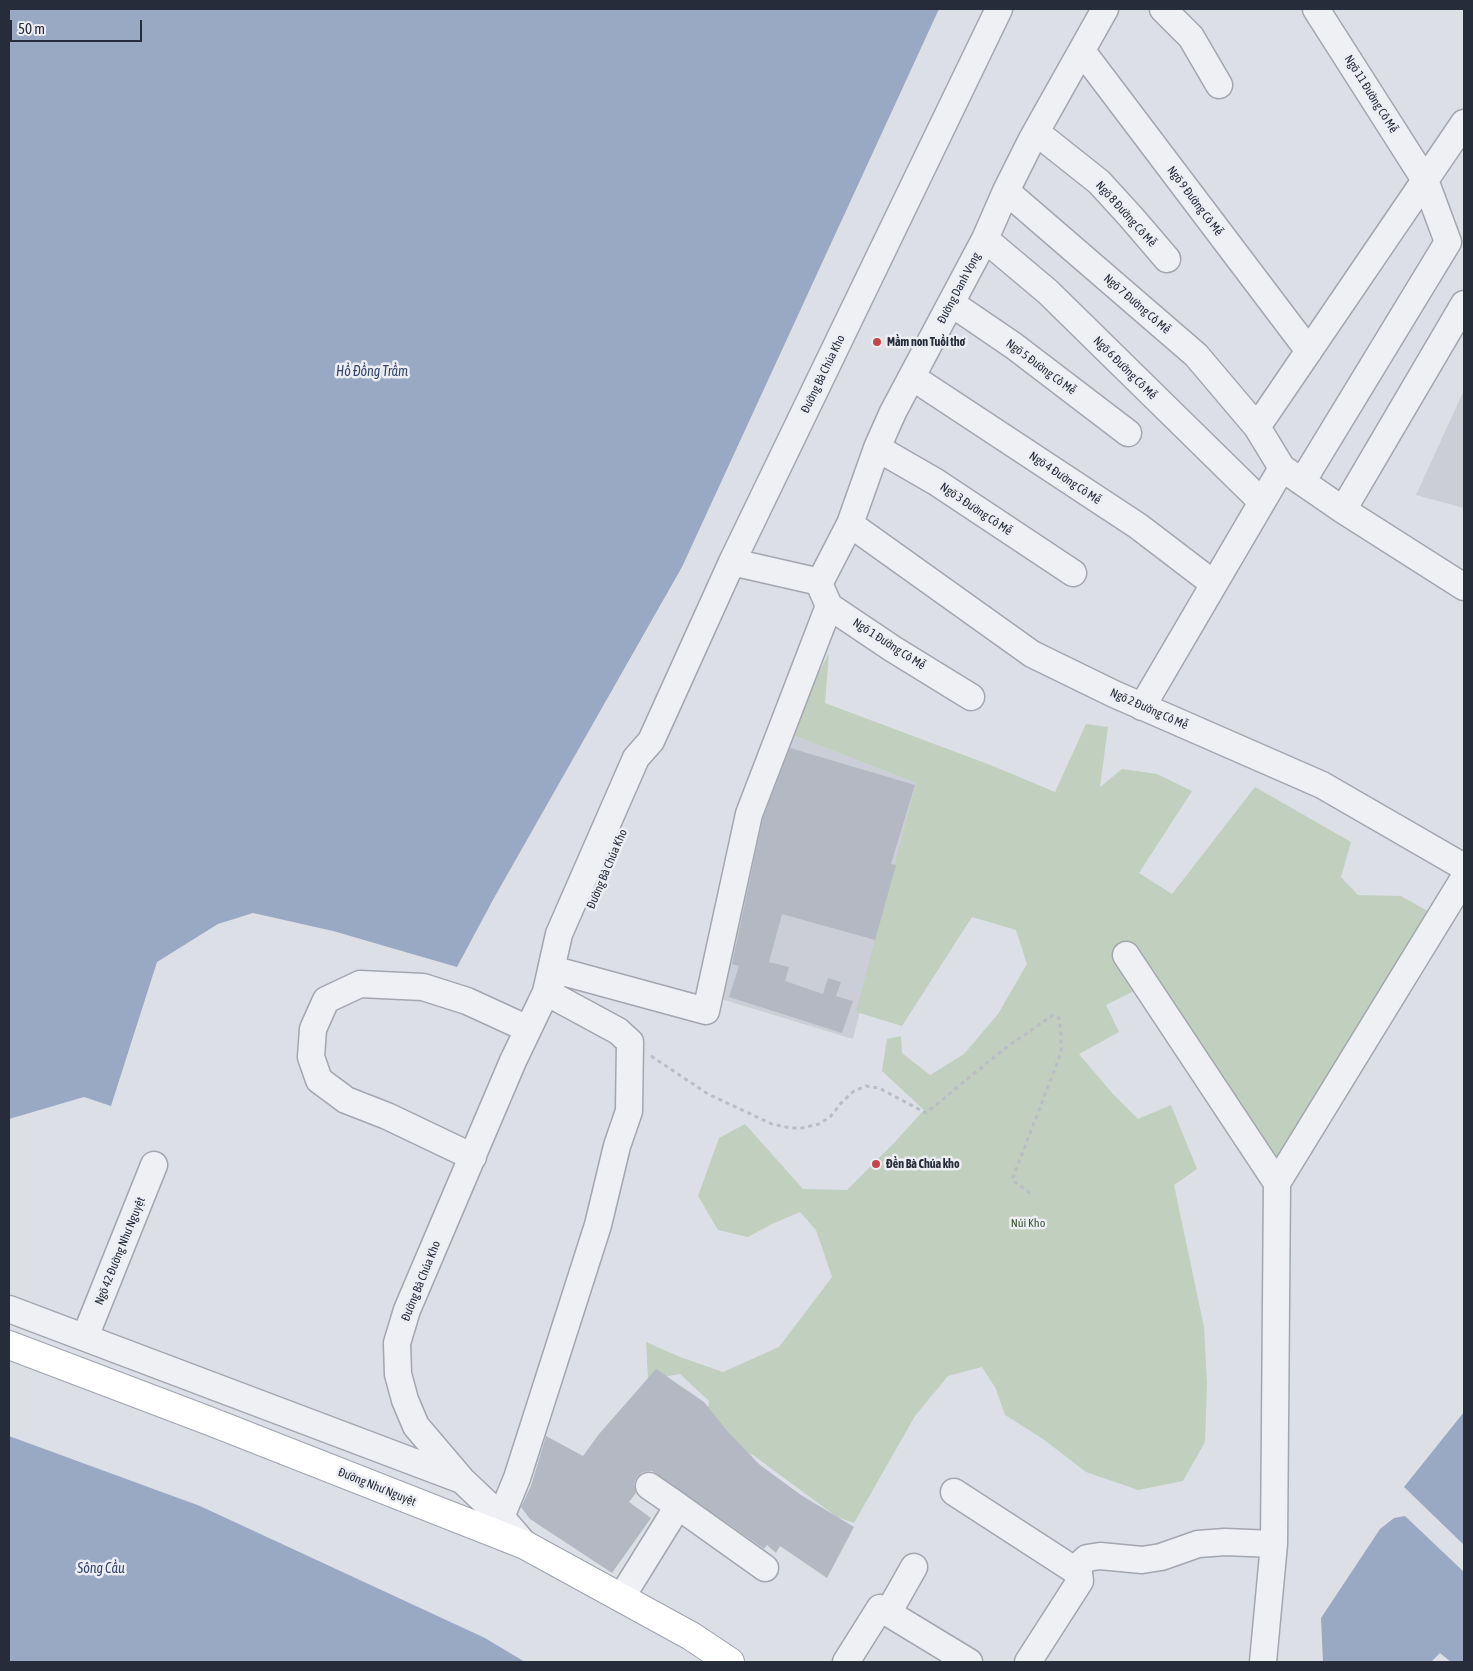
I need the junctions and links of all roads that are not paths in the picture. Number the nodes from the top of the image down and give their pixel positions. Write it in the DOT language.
graph roads {
  1 [pos="999,9"];
  2 [pos="1105,9"];
  3 [pos="1163,9"];
  4 [pos="1316,9"];
  5 [pos="1082,51"];
  6 [pos="1219,85"];
  7 [pos="1464,123"];
  8 [pos="1036,132"];
  9 [pos="1425,180"];
  10 [pos="1006,191"];
  11 [pos="985,239"];
  12 [pos="1166,259"];
  13 [pos="951,303"];
  14 [pos="1464,304"];
  15 [pos="1309,351"];
  16 [pos="912,377"];
  17 [pos="1257,427"];
  18 [pos="1128,433"];
  19 [pos="877,448"];
  20 [pos="1292,475"];
  21 [pos="1262,502"];
  22 [pos="1343,510"];
  23 [pos="850,524"];
  24 [pos="732,562"];
  25 [pos="1073,573"];
  26 [pos="820,582"];
  27 [pos="1214,584"];
  28 [pos="1464,587"];
  29 [pos="828,606"];
  30 [pos="971,697"];
  31 [pos="1142,707"];
  32 [pos="1464,867"];
  33 [pos="1464,878"];
  34 [pos="1126,955"];
  35 [pos="552,981"];
  36 [pos="528,1029"];
  37 [pos="473,1157"];
  38 [pos="154,1166"];
  39 [pos="1277,1183"];
  40 [pos="9,1308"];
  41 [pos="85,1337"];
  42 [pos="9,1345"];
  43 [pos="462,1480"];
  44 [pos="648,1486"];
  45 [pos="954,1492"];
  46 [pos="678,1506"];
  47 [pos="502,1517"];
  48 [pos="1274,1544"];
  49 [pos="525,1545"];
  50 [pos="914,1567"];
  51 [pos="765,1568"];
  52 [pos="1075,1569"];
  53 [pos="621,1598"];
  54 [pos="888,1613"];
  55 [pos="1265,1661"];
  56 [pos="730,1662"];
  57 [pos="846,1662"];
  58 [pos="969,1662"];
  59 [pos="1028,1662"];
  1 -- 24 [label="street, Đường Bà Chúa Kho"];
  2 -- 5 [label="street, Đường Danh Vọng"];
  3 -- 6 [label="street"];
  4 -- 9 [label="street, Ngõ 11 Đường Cô Mễ"];
  5 -- 8 [label="street, Đường Danh Vọng"];
  5 -- 15 [label="street, Ngõ 9 Đường Cô Mễ"];
  7 -- 9 [label="street"];
  8 -- 10 [label="street, Đường Danh Vọng"];
  8 -- 12 [label="street, Ngõ 8 Đường Cô Mễ"];
  9 -- 15 [label="street"];
  9 -- 20 [label="street, Ngõ 11 Đường Cô Mễ"];
  10 -- 11 [label="street, Đường Danh Vọng"];
  10 -- 17 [label="street, Ngõ 7 Đường Cô Mễ"];
  11 -- 13 [label="street, Đường Danh Vọng"];
  11 -- 21 [label="street, Ngõ 6 Đường Cô Mễ"];
  13 -- 16 [label="street, Đường Danh Vọng"];
  13 -- 18 [label="street, Ngõ 5 Đường Cô Mễ"];
  14 -- 22 [label="street"];
  15 -- 17 [label="street"];
  16 -- 19 [label="street, Đường Danh Vọng"];
  16 -- 27 [label="street, Ngõ 4 Đường Cô Mễ"];
  17 -- 20 [label="street, Ngõ 7 Đường Cô Mễ"];
  19 -- 23 [label="street, Đường Danh Vọng"];
  19 -- 25 [label="street, Ngõ 3 Đường Cô Mễ"];
  20 -- 21 [label="street"];
  20 -- 22 [label="street"];
  21 -- 27 [label="street"];
  22 -- 28 [label="street"];
  23 -- 26 [label="street, Đường Danh Vọng"];
  23 -- 31 [label="street, Ngõ 2 Đường Cô Mễ"];
  24 -- 26 [label="street"];
  24 -- 35 [label="street, Đường Bà Chúa Kho"];
  26 -- 29 [label="street"];
  27 -- 31 [label="street"];
  29 -- 30 [label="street, Ngõ 1 Đường Cô Mễ"];
  29 -- 35 [label="street"];
  31 -- 32 [label="street, Ngõ 2 Đường Cô Mễ"];
  33 -- 39 [label="street"];
  34 -- 39 [label="street"];
  35 -- 36 [label="street, Đường Bà Chúa Kho"];
  35 -- 47 [label="street"];
  36 -- 37 [label="street, Đường Bà Chúa Kho"];
  36 -- 37 [label="street"];
  37 -- 43 [label="street, Đường Bà Chúa Kho"];
  38 -- 41 [label="street, Ngõ 42 Đường Như Nguyệt"];
  39 -- 48 [label="street"];
  40 -- 41 [label="street"];
  41 -- 43 [label="street"];
  42 -- 49 [label="main road, Đường Như Nguyệt"];
  43 -- 47 [label="street, Đường Bà Chúa Kho"];
  44 -- 46 [label="street"];
  45 -- 52 [label="street"];
  46 -- 51 [label="street"];
  46 -- 53 [label="street"];
  47 -- 49 [label="street, Đường Bà Chúa Kho"];
  48 -- 52 [label="street"];
  48 -- 55 [label="street"];
  49 -- 53 [label="main road, Đường Như Nguyệt"];
  50 -- 54 [label="street"];
  52 -- 59 [label="street"];
  53 -- 56 [label="main road, Đường Như Nguyệt"];
  54 -- 57 [label="street"];
  54 -- 58 [label="street"];
}
